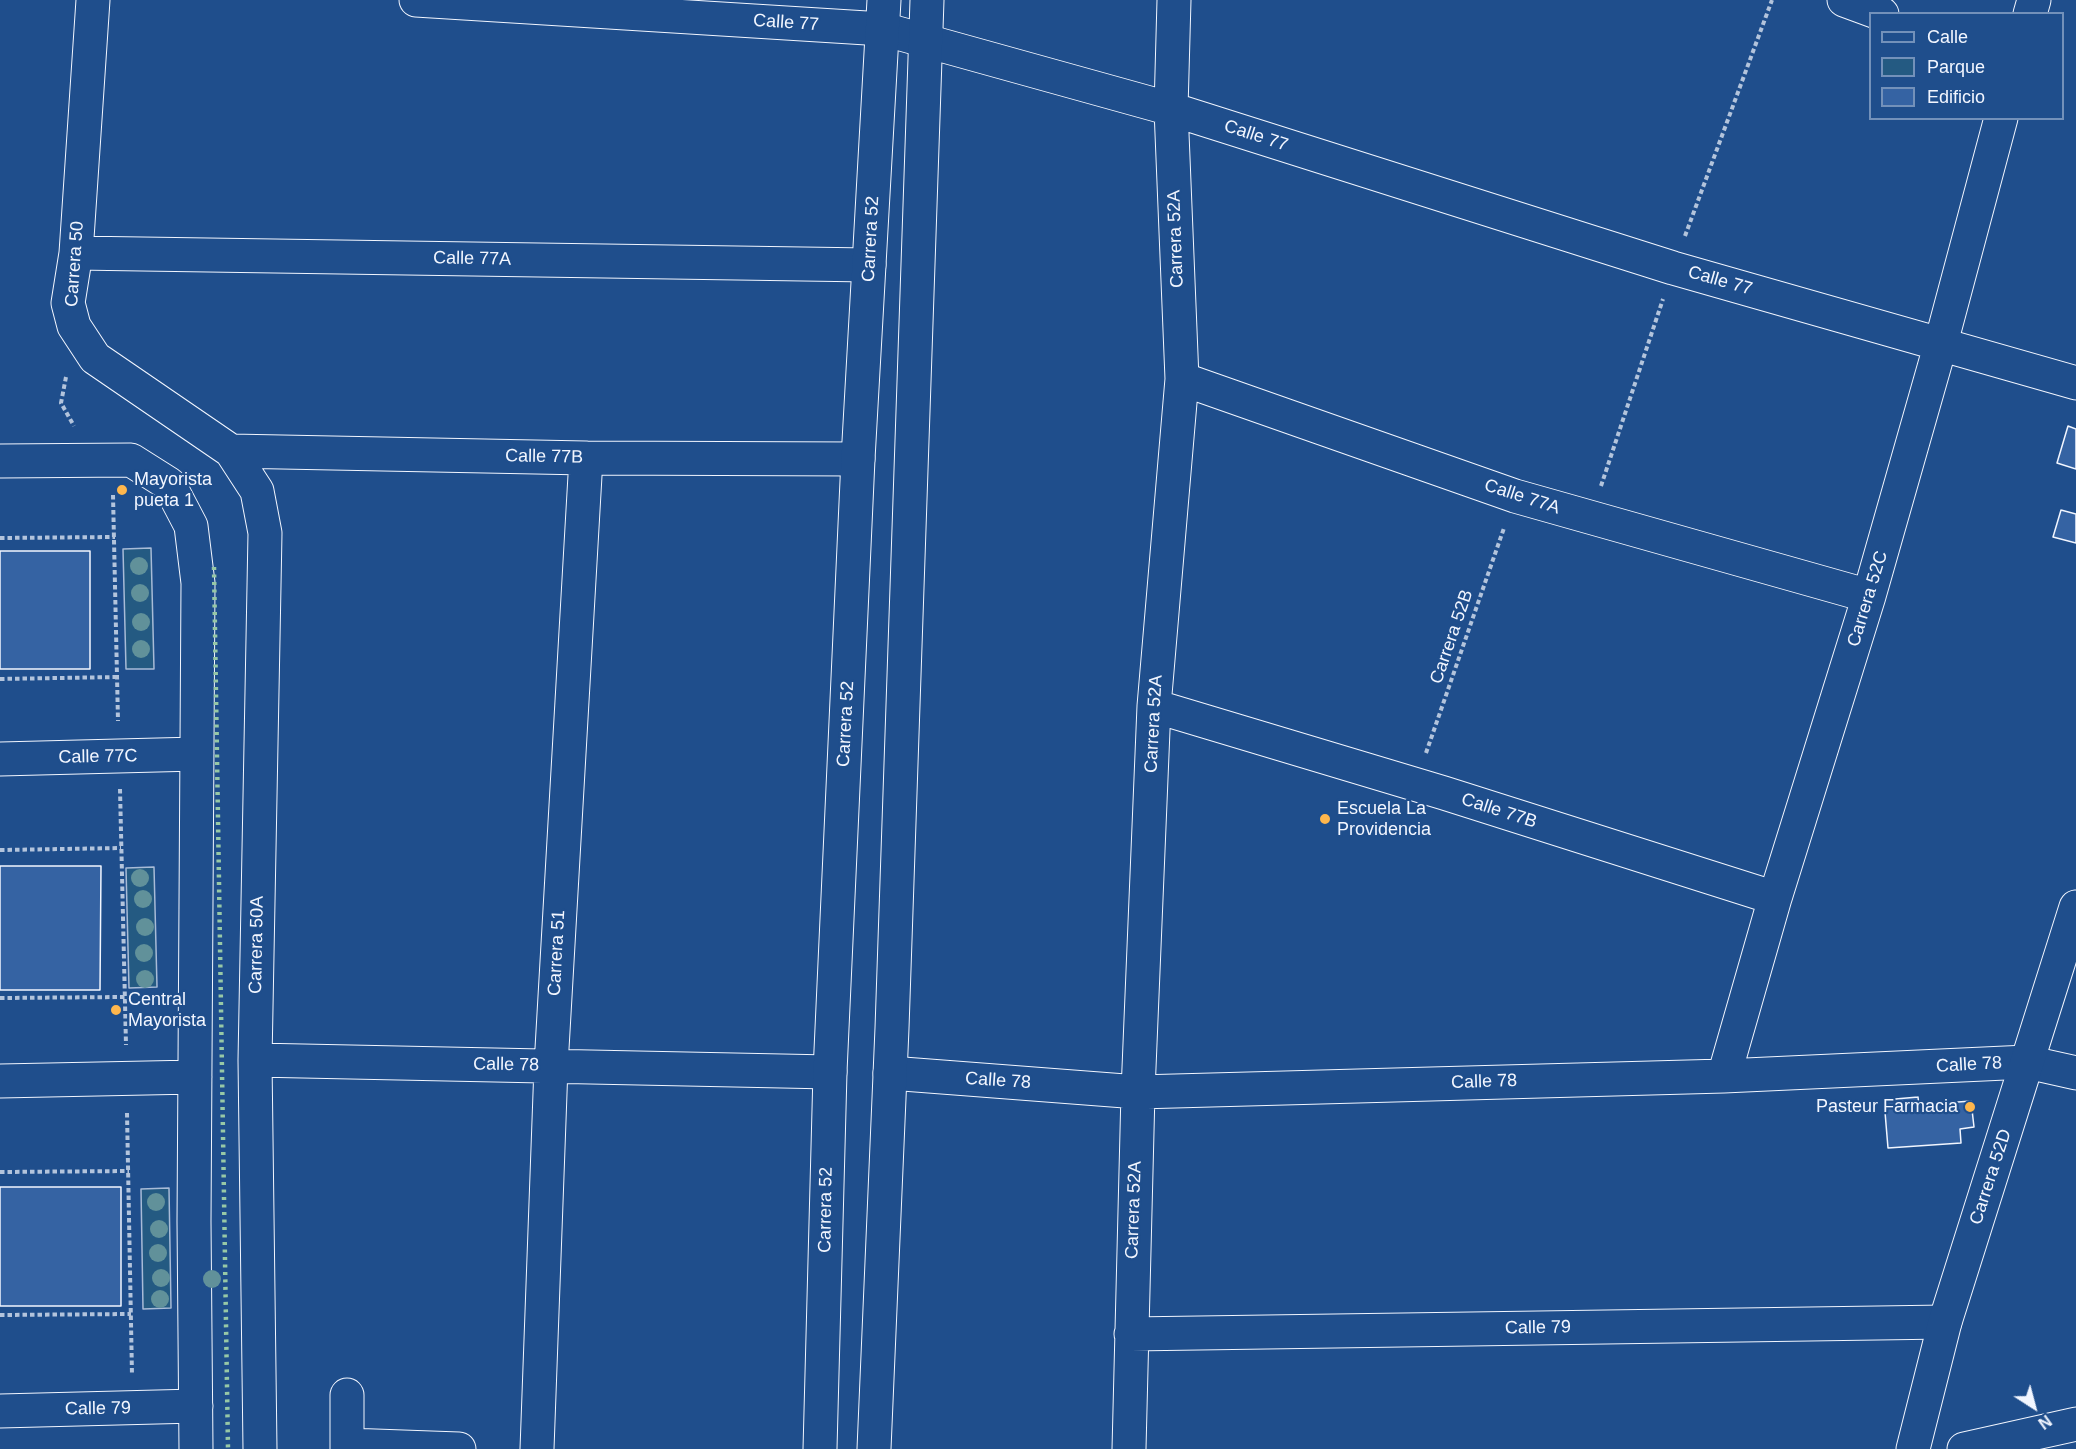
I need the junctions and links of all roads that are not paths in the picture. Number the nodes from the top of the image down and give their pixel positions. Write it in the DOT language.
graph roads {
  1 [pos="93,0"];
  2 [pos="416,0"];
  3 [pos="927,0"];
  4 [pos="1174,0"];
  5 [pos="1844,0"];
  6 [pos="1877,12"];
  7 [pos="883,14"];
  8 [pos="925,41"];
  9 [pos="1171,109"];
  10 [pos="2000,120"];
  11 [pos="76,253"];
  12 [pos="869,265"];
  13 [pos="1941,343"];
  14 [pos="1182,379"];
  15 [pos="2076,383"];
  16 [pos="231,451"];
  17 [pos="586,458"];
  18 [pos="858,459"];
  19 [pos="0,461"];
  20 [pos="1869,596"];
  21 [pos="1154,706"];
  22 [pos="197,754"];
  23 [pos="0,759"];
  24 [pos="1775,898"];
  25 [pos="2076,907"];
  26 [pos="255,1060"];
  27 [pos="2027,1062"];
  28 [pos="550,1066"];
  29 [pos="830,1072"];
  30 [pos="890,1073"];
  31 [pos="2076,1073"];
  32 [pos="1724,1076"];
  33 [pos="195,1077"];
  34 [pos="0,1081"];
  35 [pos="1138,1092"];
  36 [pos="1945,1322"];
  37 [pos="1131,1334"];
  38 [pos="347,1395"];
  39 [pos="196,1406"];
  40 [pos="0,1411"];
  41 [pos="2076,1424"];
  42 [pos="347,1447"];
  43 [pos="196,1449"];
  44 [pos="260,1449"];
  45 [pos="459,1449"];
  46 [pos="537,1449"];
  47 [pos="820,1449"];
  48 [pos="874,1449"];
  49 [pos="1129,1449"];
  50 [pos="1913,1449"];
  51 [pos="1964,1449"];
  1 -- 11 [label="street, Carrera 50"];
  2 -- 7 [label="street, Calle 77"];
  3 -- 8 [label="street"];
  4 -- 9 [label="street, Carrera 52A"];
  5 -- 6 [label="street"];
  7 -- 8 [label="street, Calle 77"];
  7 -- 12 [label="street, Carrera 52"];
  8 -- 9 [label="street, Calle 77"];
  8 -- 30 [label="street"];
  9 -- 13 [label="street, Calle 77"];
  9 -- 14 [label="street, Carrera 52A"];
  10 -- 13 [label="street, Carrera 52C"];
  11 -- 12 [label="street, Calle 77A"];
  11 -- 16 [label="street, Carrera 50"];
  12 -- 18 [label="street, Carrera 52"];
  13 -- 15 [label="street, Calle 77"];
  13 -- 20 [label="street, Carrera 52C"];
  14 -- 20 [label="street, Calle 77A"];
  14 -- 21 [label="street, Carrera 52A"];
  16 -- 17 [label="street, Calle 77B"];
  16 -- 26 [label="street, Carrera 50A"];
  17 -- 18 [label="street, Calle 77B"];
  17 -- 28 [label="street, Carrera 51"];
  18 -- 29 [label="street, Carrera 52"];
  19 -- 22 [label="street"];
  20 -- 24 [label="street, Carrera 52C"];
  21 -- 24 [label="street, Calle 77B"];
  21 -- 35 [label="street, Carrera 52A"];
  22 -- 23 [label="street, Calle 77C"];
  22 -- 33 [label="street"];
  24 -- 32 [label="street, Carrera 52C"];
  25 -- 27 [label="street, Carrera 52D"];
  26 -- 28 [label="street, Calle 78"];
  26 -- 44 [label="street, Carrera 50A"];
  27 -- 31 [label="street, Calle 78"];
  27 -- 32 [label="street, Calle 78"];
  27 -- 36 [label="street, Carrera 52D"];
  28 -- 29 [label="street, Calle 78"];
  28 -- 46 [label="street, Carrera 51"];
  29 -- 47 [label="street, Carrera 52"];
  30 -- 35 [label="street, Calle 78"];
  30 -- 48 [label="street"];
  32 -- 35 [label="street, Calle 78"];
  33 -- 34 [label="street"];
  33 -- 39 [label="street"];
  35 -- 37 [label="street, Carrera 52A"];
  36 -- 37 [label="street, Calle 79"];
  36 -- 50 [label="street, Carrera 52D"];
  37 -- 49 [label="street, Carrera 52A"];
  38 -- 42 [label="street"];
  39 -- 40 [label="street, Calle 79"];
  39 -- 43 [label="street"];
  41 -- 51 [label="street"];
  42 -- 45 [label="street"];
}
